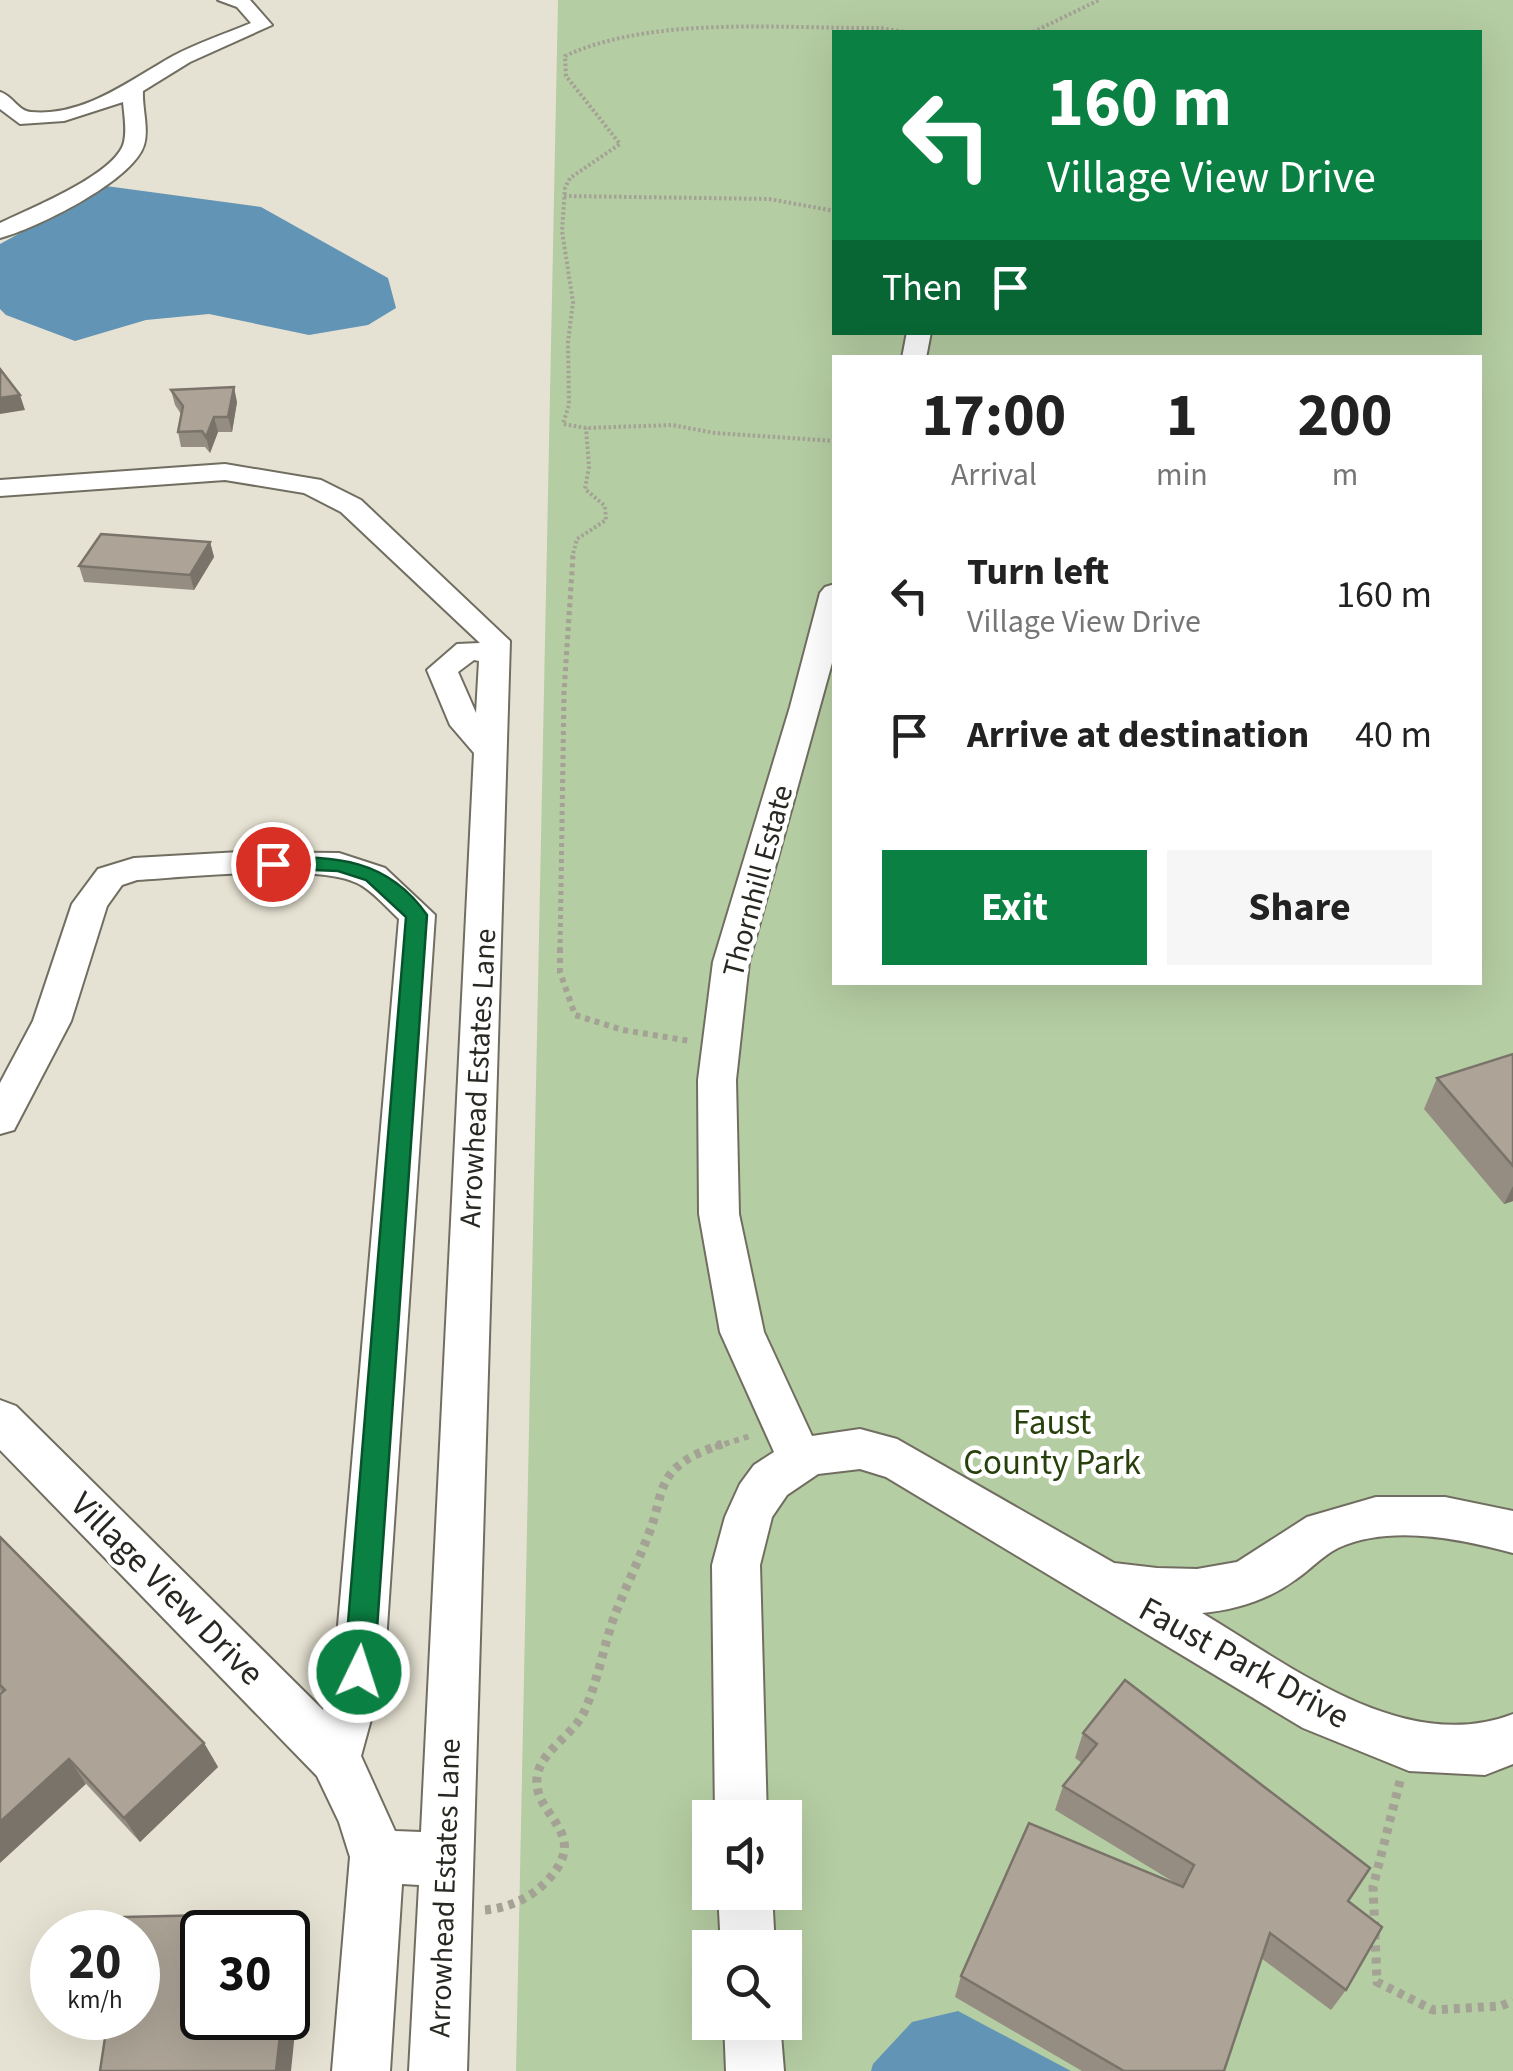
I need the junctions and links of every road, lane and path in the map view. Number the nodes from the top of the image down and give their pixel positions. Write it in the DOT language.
graph roads {
  1 [pos="227,0"];
  2 [pos="1098,0"];
  3 [pos="893,30"];
  4 [pos="1037,30"];
  5 [pos="132,92"];
  6 [pos="0,98"];
  7 [pos="84,112"];
  8 [pos="133,114"];
  9 [pos="564,196"];
  10 [pos="832,210"];
  11 [pos="0,232"];
  12 [pos="586,428"];
  13 [pos="832,441"];
  14 [pos="0,488"];
  15 [pos="832,605"];
  16 [pos="495,655"];
  17 [pos="493,753"];
  18 [pos="722,1046"];
  19 [pos="0,1120"];
  20 [pos="0,1420"];
  21 [pos="756,1436"];
  22 [pos="800,1459"];
  23 [pos="1513,1532"];
  24 [pos="1095,1580"];
  25 [pos="1513,1739"];
  26 [pos="1409,1746"];
  27 [pos="335,1758"];
  28 [pos="741,1800"];
  29 [pos="377,1857"];
  30 [pos="446,1858"];
  31 [pos="478,1910"];
  32 [pos="1513,2002"];
  33 [pos="753,2040"];
  34 [pos="361,2071"];
  35 [pos="438,2071"];
  36 [pos="755,2071"];
  1 -- 5 [label="street"];
  2 -- 4 [label="path"];
  3 -- 9 [label="path"];
  5 -- 7 [label="street"];
  5 -- 8 [label="street"];
  6 -- 7 [label="street"];
  7 -- 8 [label="street"];
  8 -- 11 [label="street"];
  9 -- 10 [label="path"];
  9 -- 12 [label="path"];
  12 -- 13 [label="path"];
  12 -- 18 [label="path"];
  14 -- 16 [label="street"];
  15 -- 18 [label="street, Thornhill Estate"];
  16 -- 17 [label="street, Arrowhead Estates Lane"];
  16 -- 17 [label="street"];
  17 -- 30 [label="street, Arrowhead Estates Lane"];
  18 -- 22 [label="street, Thornhill Estate"];
  19 -- 27 [label="street"];
  20 -- 27 [label="street, Village View Drive"];
  21 -- 31 [label="path"];
  22 -- 24 [label="street, Faust Park Drive"];
  22 -- 28 [label="street, Faust Park Drive"];
  23 -- 24 [label="street, Faust Park Drive"];
  24 -- 26 [label="street, Faust Park Drive"];
  25 -- 26 [label="street, Faust Park Drive"];
  26 -- 32 [label="path"];
  27 -- 29 [label="street, Village View Drive"];
  29 -- 30 [label="street"];
  29 -- 34 [label="street, Village View Drive"];
  30 -- 35 [label="street, Arrowhead Estates Lane"];
  33 -- 36 [label="street"];
}
